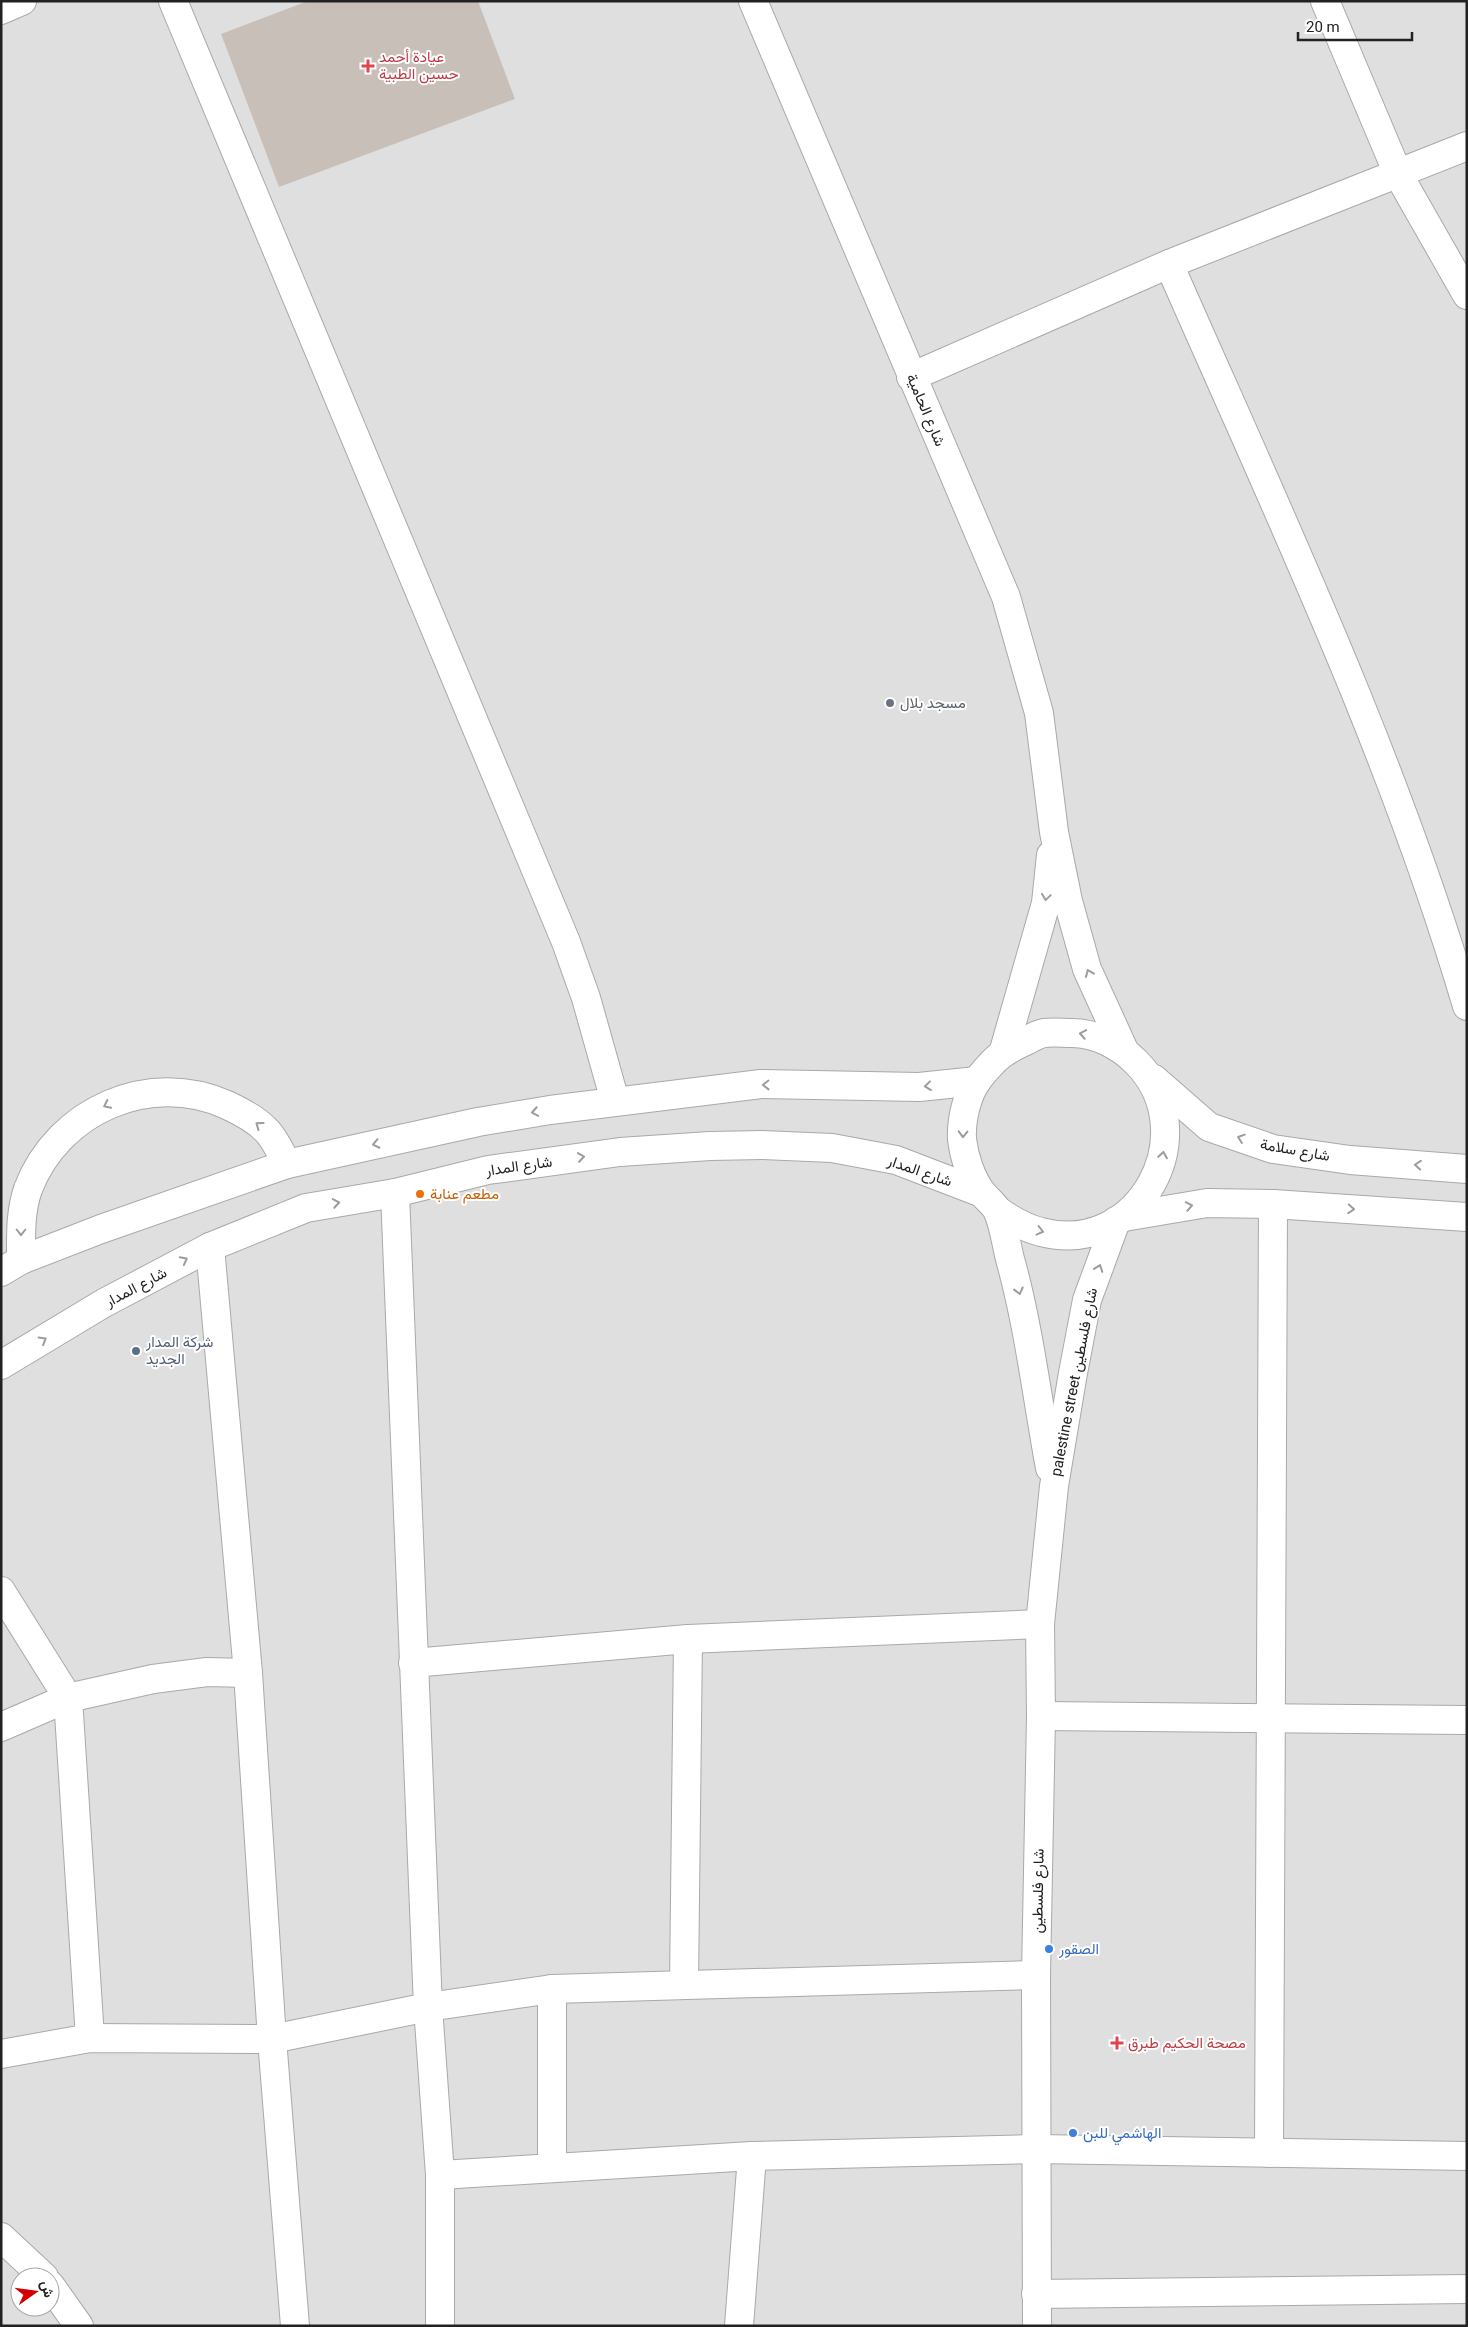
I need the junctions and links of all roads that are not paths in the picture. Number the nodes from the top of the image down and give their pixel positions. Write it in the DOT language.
graph roads {
  1 [pos="22,1"];
  2 [pos="173,1"];
  3 [pos="753,1"];
  4 [pos="1325,1"];
  5 [pos="1,10"];
  6 [pos="1467,146"];
  7 [pos="1398,174"];
  8 [pos="1169,264"];
  9 [pos="1467,295"];
  10 [pos="911,377"];
  11 [pos="1054,832"];
  12 [pos="1467,1006"];
  13 [pos="1004,1050"];
  14 [pos="1124,1050"];
  15 [pos="1146,1072"];
  16 [pos="977,1081"];
  17 [pos="614,1101"];
  18 [pos="287,1164"];
  19 [pos="1467,1169"];
  20 [pos="395,1193"];
  21 [pos="989,1201"];
  22 [pos="1273,1204"];
  23 [pos="1467,1217"];
  24 [pos="1120,1219"];
  25 [pos="210,1246"];
  26 [pos="11,1266"];
  27 [pos="1,1365"];
  28 [pos="1054,1486"];
  29 [pos="1,1591"];
  30 [pos="1040,1624"];
  31 [pos="688,1640"];
  32 [pos="413,1662"];
  33 [pos="248,1673"];
  34 [pos="68,1698"];
  35 [pos="1041,1716"];
  36 [pos="1270,1719"];
  37 [pos="1467,1720"];
  38 [pos="1,1727"];
  39 [pos="1036,1975"];
  40 [pos="684,1985"];
  41 [pos="552,1989"];
  42 [pos="428,2007"];
  43 [pos="90,2038"];
  44 [pos="272,2039"];
  45 [pos="1,2054"];
  46 [pos="1036,2148"];
  47 [pos="1269,2152"];
  48 [pos="752,2156"];
  49 [pos="1467,2156"];
  50 [pos="552,2167"];
  51 [pos="440,2175"];
  52 [pos="1,2237"];
  53 [pos="33,2267"];
  54 [pos="1467,2289"];
  55 [pos="1036,2294"];
  56 [pos="60,2300"];
  57 [pos="79,2326"];
  58 [pos="295,2326"];
  59 [pos="440,2326"];
  60 [pos="739,2326"];
  61 [pos="1037,2326"];
  1 -- 5 [label="street"];
  2 -- 17 [label="street"];
  3 -- 10 [label="street, شارع الحامية"];
  4 -- 7 [label="street"];
  6 -- 7 [label="street"];
  7 -- 8 [label="street"];
  7 -- 9 [label="street"];
  8 -- 10 [label="street"];
  8 -- 12 [label="street"];
  10 -- 11 [label="street, شارع الحامية"];
  11 -- 13 [label="street, one-way"];
  14 -- 11 [label="street, one-way"];
  14 -- 13 [label="street, one-way"];
  13 -- 16 [label="street"];
  14 -- 15 [label="street"];
  19 -- 15 [label="street, شارع سلامة, one-way"];
  24 -- 15 [label="street, one-way"];
  16 -- 17 [label="street, one-way"];
  16 -- 21 [label="street, one-way"];
  17 -- 18 [label="street, one-way"];
  18 -- 26 [label="street"];
  18 -- 26 [label="street, one-way"];
  20 -- 21 [label="street, شارع المدار, one-way"];
  25 -- 20 [label="street, شارع المدار, one-way"];
  20 -- 32 [label="street"];
  21 -- 24 [label="street, one-way"];
  21 -- 28 [label="street, one-way"];
  22 -- 23 [label="street, one-way"];
  24 -- 22 [label="street, one-way"];
  22 -- 36 [label="street"];
  28 -- 24 [label="street, palestine street شارع فلسطين, one-way"];
  27 -- 25 [label="street, شارع المدار, one-way"];
  25 -- 33 [label="street"];
  28 -- 30 [label="street, شارع فلسطين"];
  29 -- 34 [label="street"];
  30 -- 31 [label="street"];
  30 -- 35 [label="street, شارع فلسطين"];
  31 -- 32 [label="street"];
  31 -- 40 [label="street"];
  32 -- 42 [label="street"];
  33 -- 34 [label="street"];
  33 -- 44 [label="street"];
  34 -- 38 [label="street"];
  34 -- 43 [label="street"];
  35 -- 36 [label="street"];
  35 -- 39 [label="street, شارع فلسطين"];
  36 -- 37 [label="street"];
  36 -- 47 [label="street"];
  39 -- 40 [label="street"];
  39 -- 46 [label="street, شارع فلسطين"];
  40 -- 41 [label="street"];
  41 -- 42 [label="street"];
  41 -- 50 [label="street"];
  42 -- 44 [label="street"];
  42 -- 51 [label="street"];
  43 -- 44 [label="street"];
  43 -- 45 [label="street"];
  44 -- 58 [label="street"];
  46 -- 47 [label="street"];
  46 -- 48 [label="street"];
  46 -- 55 [label="street, شارع فلسطين"];
  47 -- 49 [label="street"];
  48 -- 50 [label="street"];
  48 -- 60 [label="street"];
  50 -- 51 [label="street"];
  51 -- 59 [label="street"];
  52 -- 53 [label="street"];
  54 -- 55 [label="street"];
  55 -- 61 [label="street, شارع فلسطين"];
  56 -- 57 [label="street"];
}
